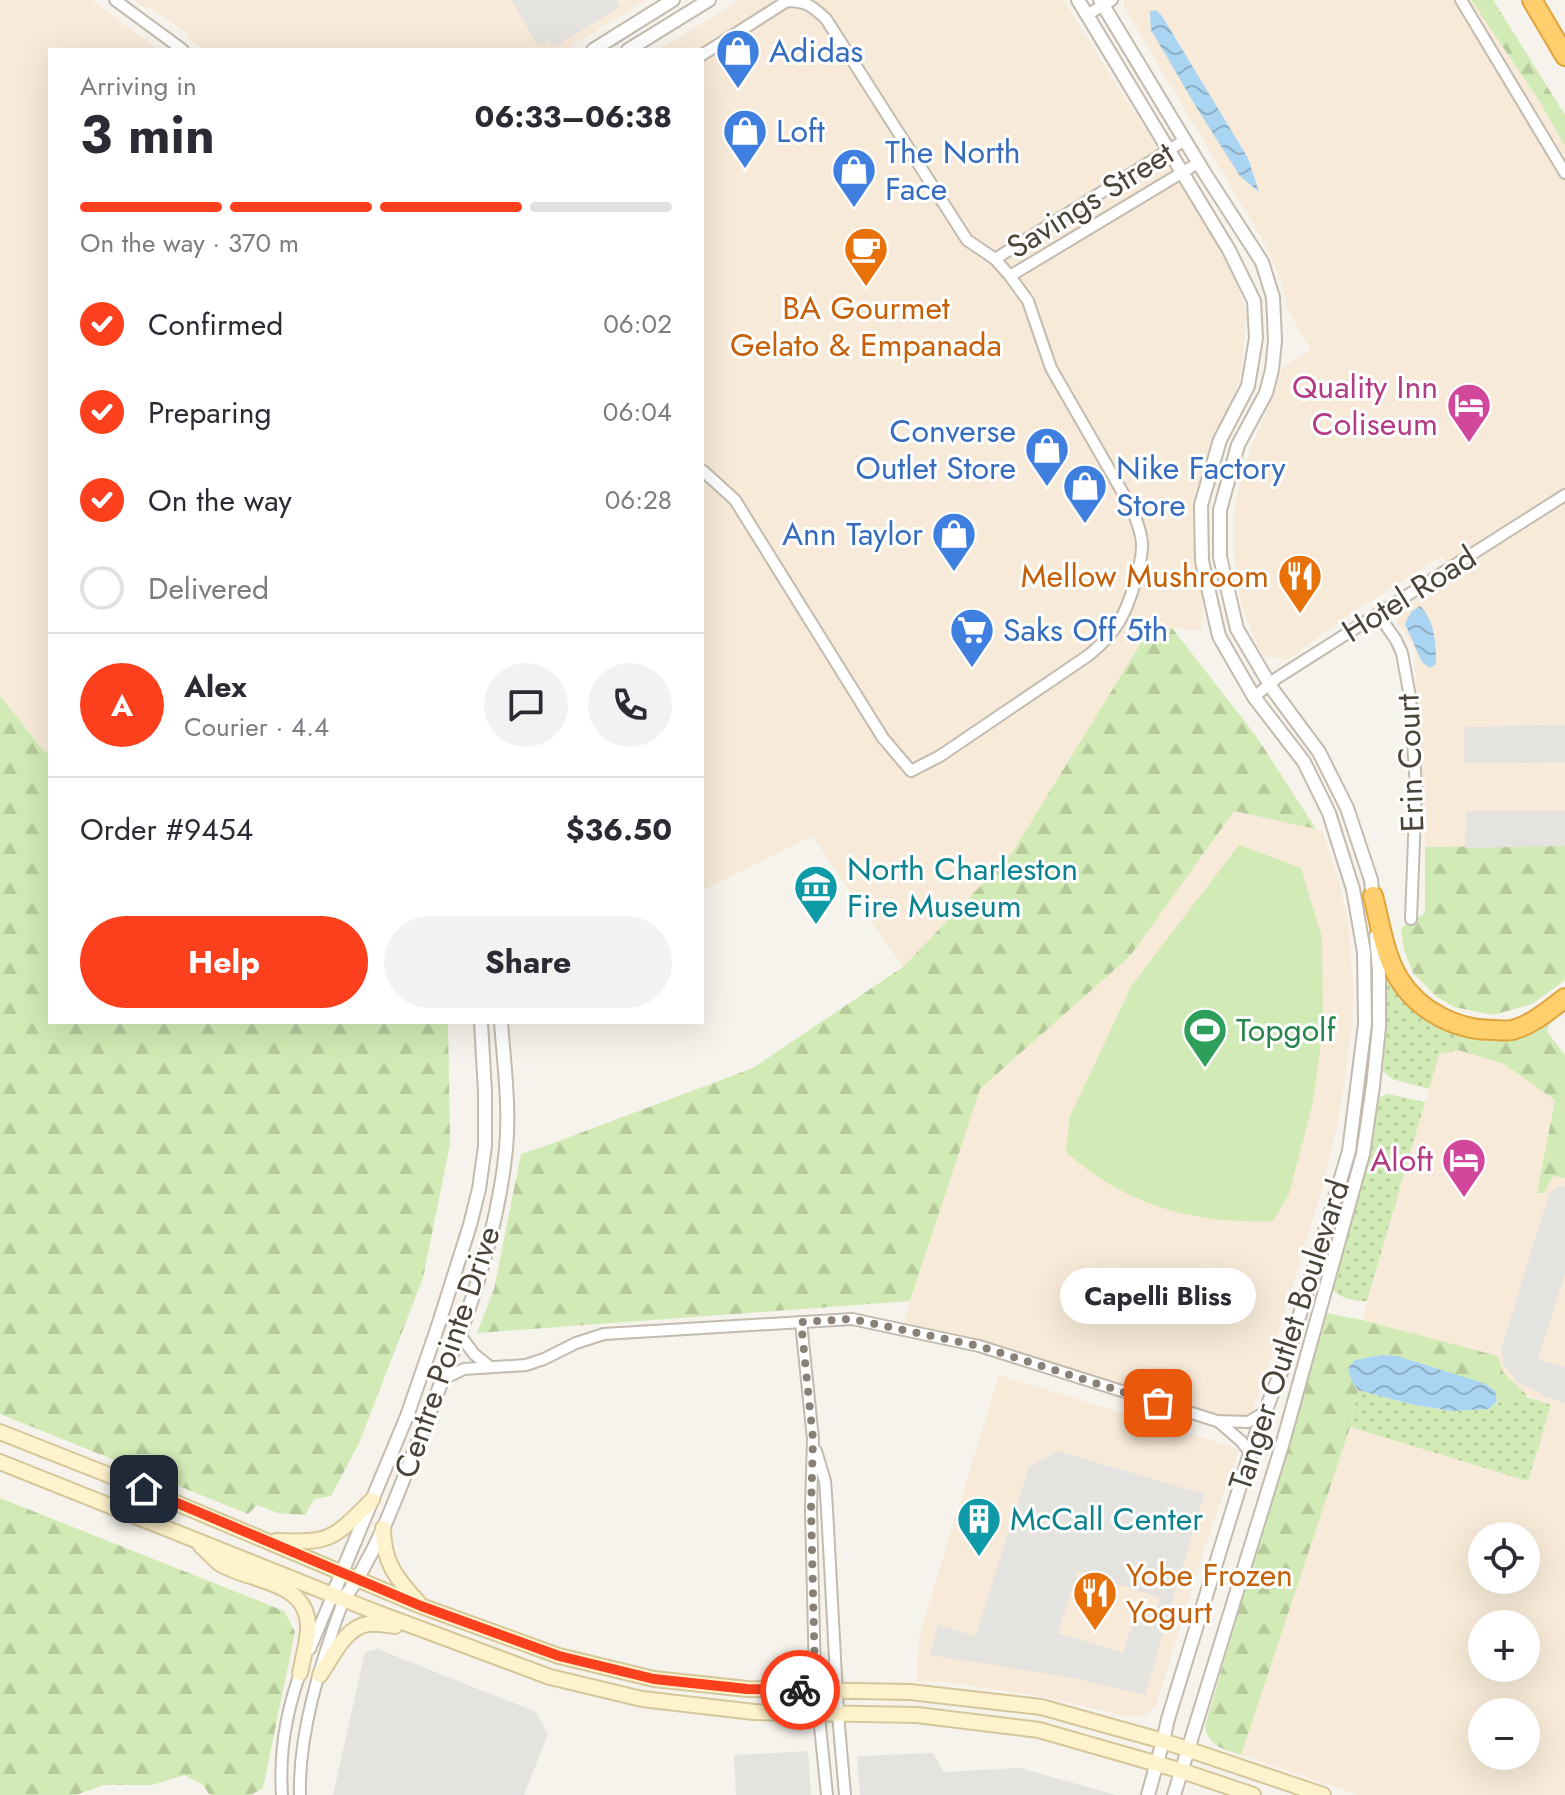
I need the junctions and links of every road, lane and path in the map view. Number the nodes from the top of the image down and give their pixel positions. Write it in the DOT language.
graph roads {
  1 [pos="115,0"];
  2 [pos="673,0"];
  3 [pos="709,0"];
  4 [pos="1078,0"];
  5 [pos="1461,0"];
  6 [pos="1532,0"];
  7 [pos="1105,2"];
  8 [pos="1087,15"];
  9 [pos="180,48"];
  10 [pos="596,48"];
  11 [pos="631,48"];
  12 [pos="704,54"];
  13 [pos="1565,56"];
  14 [pos="1185,140"];
  15 [pos="1169,150"];
  16 [pos="1198,163"];
  17 [pos="1182,172"];
  18 [pos="1565,173"];
  19 [pos="995,259"];
  20 [pos="1010,276"];
  21 [pos="704,473"];
  22 [pos="1565,495"];
  23 [pos="1378,614"];
  24 [pos="1269,684"];
  25 [pos="1254,697"];
  26 [pos="1373,896"];
  27 [pos="1411,919"];
  28 [pos="1565,998"];
  29 [pos="481,1024"];
  30 [pos="501,1024"];
  31 [pos="801,1322"];
  32 [pos="460,1335"];
  33 [pos="490,1367"];
  34 [pos="443,1379"];
  35 [pos="1265,1412"];
  36 [pos="1217,1421"];
  37 [pos="0,1432"];
  38 [pos="813,1439"];
  39 [pos="1250,1452"];
  40 [pos="0,1462"];
  41 [pos="372,1500"];
  42 [pos="383,1528"];
  43 [pos="195,1540"];
  44 [pos="268,1541"];
  45 [pos="342,1572"];
  46 [pos="358,1579"];
  47 [pos="339,1596"];
  48 [pos="421,1606"];
  49 [pos="421,1630"];
  50 [pos="300,1673"];
  51 [pos="320,1675"];
  52 [pos="818,1690"];
  53 [pos="837,1691"];
  54 [pos="820,1713"];
  55 [pos="838,1714"];
  56 [pos="1163,1741"];
  57 [pos="1188,1750"];
  58 [pos="1157,1766"];
  59 [pos="1182,1771"];
  60 [pos="282,1795"];
  61 [pos="300,1795"];
  62 [pos="827,1795"];
  63 [pos="845,1795"];
  64 [pos="1148,1795"];
  65 [pos="1174,1795"];
  66 [pos="1253,1795"];
  67 [pos="1323,1795"];
  1 -- 9 [label="street"];
  2 -- 10 [label="street"];
  3 -- 11 [label="street"];
  4 -- 8 [label="street, Tanger Outlet Boulevard"];
  5 -- 18 [label="street"];
  6 -- 13 [label="highway"];
  7 -- 8 [label="street"];
  7 -- 14 [label="street, Tanger Outlet Boulevard"];
  8 -- 15 [label="street, Tanger Outlet Boulevard"];
  12 -- 19 [label="street"];
  14 -- 15 [label="street, Savings Street"];
  14 -- 16 [label="street, Tanger Outlet Boulevard"];
  15 -- 17 [label="street, Tanger Outlet Boulevard"];
  15 -- 19 [label="street, Savings Street"];
  16 -- 17 [label="street, Savings Street"];
  16 -- 24 [label="street, Tanger Outlet Boulevard"];
  17 -- 20 [label="street, Savings Street"];
  17 -- 25 [label="street, Tanger Outlet Boulevard"];
  19 -- 20 [label="street"];
  20 -- 21 [label="street"];
  22 -- 23 [label="street, Hotel Road"];
  23 -- 24 [label="street, Hotel Road"];
  23 -- 27 [label="street, Erin Court"];
  24 -- 25 [label="street, Hotel Road"];
  24 -- 26 [label="street, Tanger Outlet Boulevard"];
  25 -- 35 [label="street, Tanger Outlet Boulevard"];
  26 -- 28 [label="highway"];
  26 -- 57 [label="street, Tanger Outlet Boulevard"];
  29 -- 41 [label="street, Centre Pointe Drive"];
  30 -- 32 [label="street, Centre Pointe Drive"];
  31 -- 33 [label="street"];
  31 -- 36 [label="street"];
  31 -- 38 [label="street"];
  32 -- 33 [label="street"];
  32 -- 34 [label="street, Centre Pointe Drive"];
  33 -- 34 [label="street"];
  34 -- 42 [label="street, Centre Pointe Drive"];
  35 -- 36 [label="street"];
  35 -- 39 [label="street, Tanger Outlet Boulevard"];
  36 -- 39 [label="street"];
  37 -- 44 [label="main road"];
  38 -- 52 [label="street"];
  38 -- 53 [label="street"];
  39 -- 56 [label="street, Tanger Outlet Boulevard"];
  40 -- 43 [label="main road"];
  41 -- 44 [label="main road"];
  41 -- 45 [label="street, Centre Pointe Drive"];
  42 -- 46 [label="street, Centre Pointe Drive"];
  42 -- 48 [label="main road"];
  43 -- 47 [label="main road"];
  43 -- 50 [label="main road"];
  44 -- 45 [label="main road"];
  45 -- 46 [label="main road"];
  45 -- 47 [label="street, Centre Pointe Drive"];
  46 -- 47 [label="street, Centre Pointe Drive"];
  46 -- 48 [label="main road"];
  47 -- 49 [label="main road"];
  47 -- 50 [label="street"];
  47 -- 51 [label="street"];
  48 -- 52 [label="main road"];
  49 -- 51 [label="main road"];
  49 -- 54 [label="main road"];
  50 -- 60 [label="street"];
  51 -- 61 [label="street"];
  52 -- 53 [label="main road"];
  52 -- 54 [label="street"];
  53 -- 55 [label="street"];
  53 -- 56 [label="main road"];
  54 -- 55 [label="main road"];
  54 -- 62 [label="street"];
  55 -- 58 [label="main road"];
  55 -- 63 [label="street"];
  56 -- 57 [label="main road"];
  56 -- 58 [label="street, Tanger Outlet Boulevard"];
  57 -- 59 [label="street, Tanger Outlet Boulevard"];
  57 -- 67 [label="main road"];
  58 -- 59 [label="main road"];
  58 -- 64 [label="street, Tanger Outlet Boulevard"];
  59 -- 65 [label="street, Tanger Outlet Boulevard"];
  59 -- 66 [label="main road"];
}
